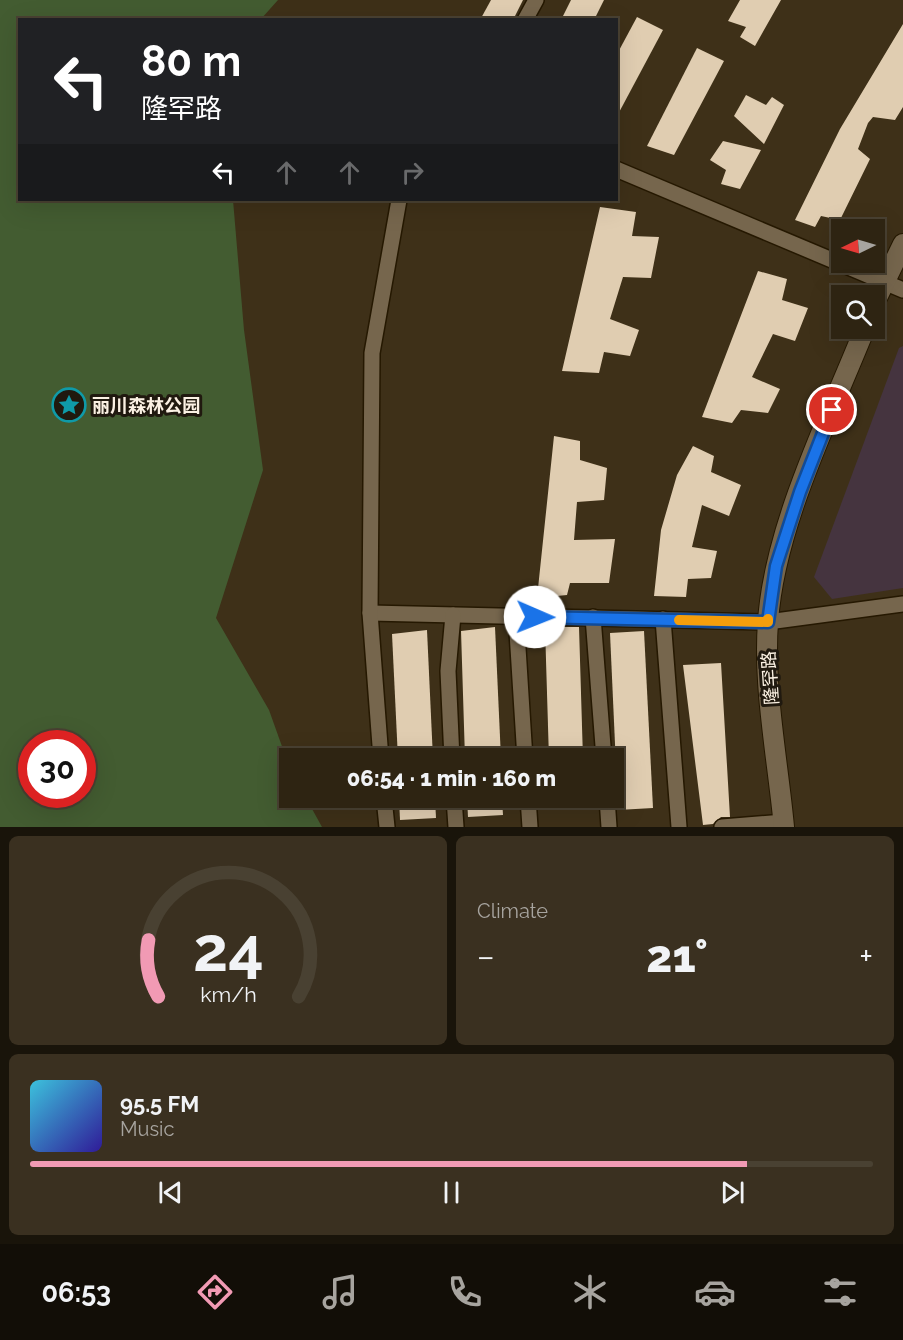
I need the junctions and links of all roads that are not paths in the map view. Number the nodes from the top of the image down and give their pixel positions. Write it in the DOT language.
graph roads {
  1 [pos="536,0"];
  2 [pos="526,18"];
  3 [pos="618,170"];
  4 [pos="399,201"];
  5 [pos="903,244"];
  6 [pos="884,281"];
  7 [pos="882,285"];
  8 [pos="903,290"];
  9 [pos="861,339"];
  10 [pos="903,604"];
  11 [pos="370,613"];
  12 [pos="453,615"];
  13 [pos="516,616"];
  14 [pos="593,618"];
  15 [pos="663,619"];
  16 [pos="768,622"];
  17 [pos="380,748"];
  18 [pos="452,748"];
  19 [pos="524,748"];
  20 [pos="603,748"];
  21 [pos="385,808"];
  22 [pos="455,808"];
  23 [pos="529,808"];
  24 [pos="607,808"];
  25 [pos="784,824"];
  26 [pos="387,827"];
  27 [pos="456,827"];
  28 [pos="530,827"];
  29 [pos="609,827"];
  30 [pos="679,827"];
  31 [pos="722,827"];
  1 -- 2 [label="street"];
  3 -- 6 [label="street"];
  4 -- 11 [label="street"];
  5 -- 6 [label="street"];
  6 -- 7 [label="street"];
  6 -- 8 [label="street"];
  9 -- 16 [label="street, 隆罕路"];
  10 -- 16 [label="street"];
  11 -- 12 [label="street"];
  11 -- 17 [label="street"];
  12 -- 13 [label="street"];
  12 -- 18 [label="street"];
  13 -- 14 [label="street"];
  13 -- 19 [label="street"];
  14 -- 15 [label="street"];
  14 -- 20 [label="street"];
  15 -- 16 [label="street"];
  15 -- 30 [label="street"];
  16 -- 25 [label="street, 隆罕路"];
  21 -- 26 [label="street"];
  22 -- 27 [label="street"];
  23 -- 28 [label="street"];
  24 -- 29 [label="street"];
  25 -- 31 [label="street"];
}
